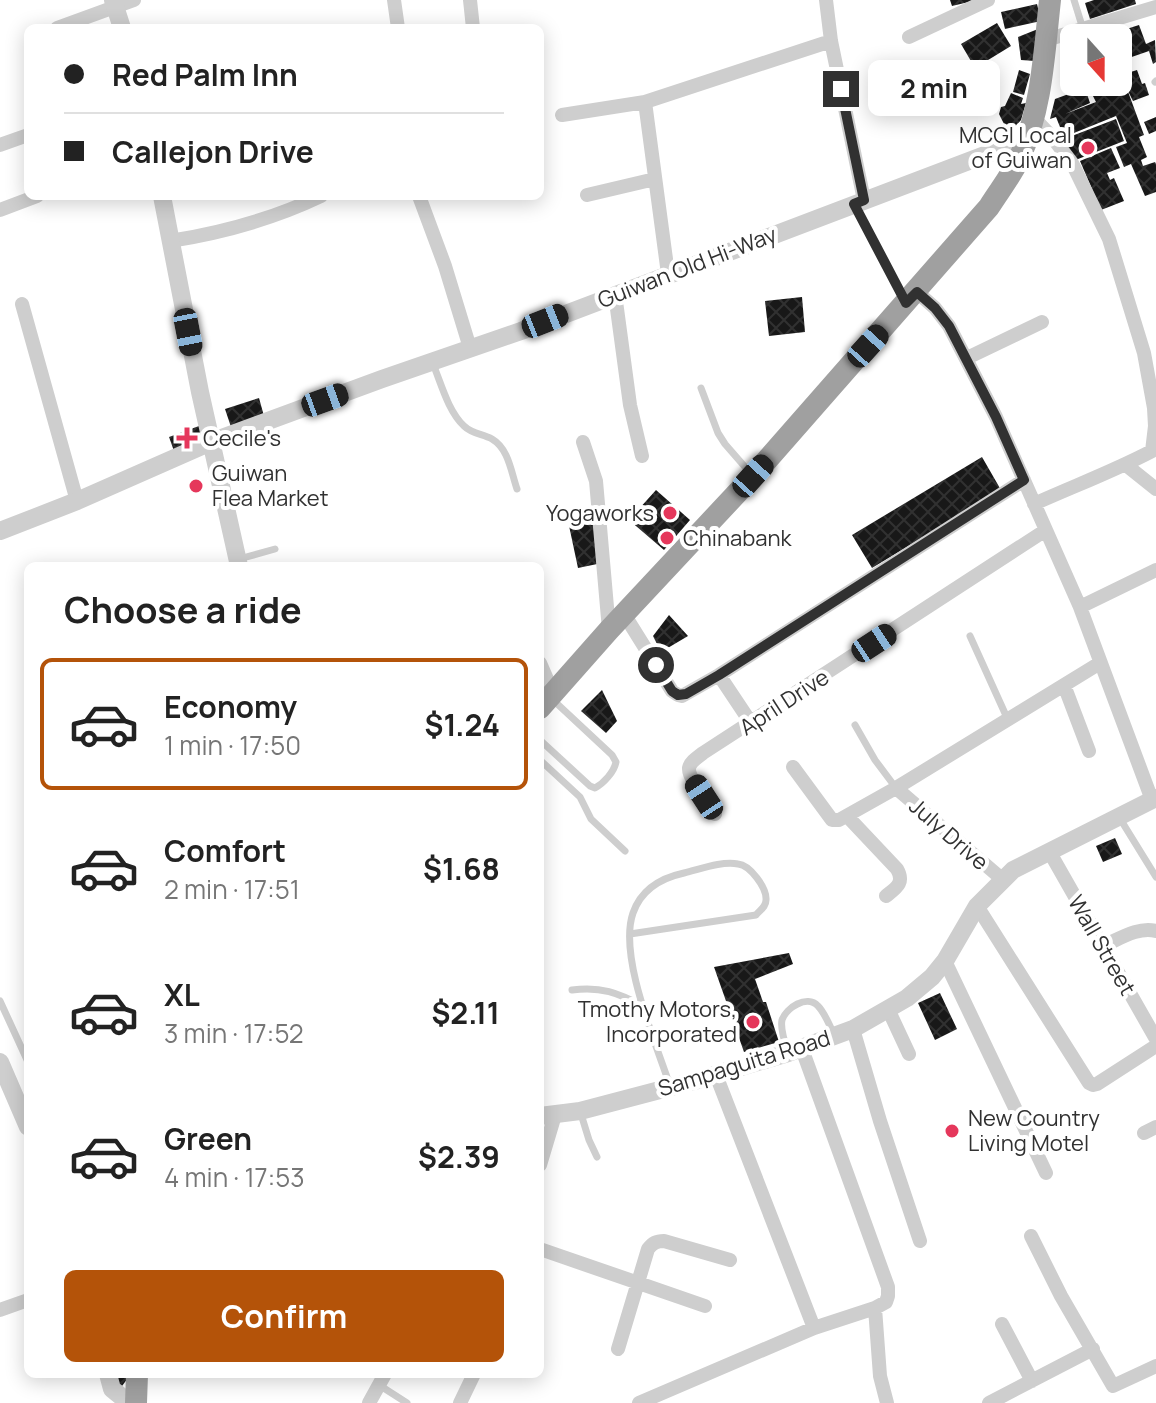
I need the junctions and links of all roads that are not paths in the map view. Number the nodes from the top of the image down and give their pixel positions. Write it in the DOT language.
graph roads {
  1 [pos="134,0"];
  2 [pos="394,0"];
  3 [pos="470,0"];
  4 [pos="826,0"];
  5 [pos="988,0"];
  6 [pos="1050,0"];
  7 [pos="1074,0"];
  8 [pos="114,3"];
  9 [pos="1156,7"];
  10 [pos="66,24"];
  11 [pos="121,24"];
  12 [pos="397,24"];
  13 [pos="473,24"];
  14 [pos="1081,24"];
  15 [pos="1100,24"];
  16 [pos="1060,36"];
  17 [pos="909,37"];
  18 [pos="1046,40"];
  19 [pos="831,41"];
  20 [pos="645,102"];
  21 [pos="562,115"];
  22 [pos="1031,129"];
  23 [pos="24,136"];
  24 [pos="0,145"];
  25 [pos="655,179"];
  26 [pos="587,195"];
  27 [pos="26,200"];
  28 [pos="163,200"];
  29 [pos="310,200"];
  30 [pos="420,200"];
  31 [pos="859,202"];
  32 [pos="0,210"];
  33 [pos="170,241"];
  34 [pos="668,274"];
  35 [pos="615,294"];
  36 [pos="912,297"];
  37 [pos="22,304"];
  38 [pos="1042,322"];
  39 [pos="470,348"];
  40 [pos="967,358"];
  41 [pos="432,362"];
  42 [pos="701,388"];
  43 [pos="211,442"];
  44 [pos="583,442"];
  45 [pos="1154,450"];
  46 [pos="642,456"];
  47 [pos="1126,465"];
  48 [pos="753,476"];
  49 [pos="1024,480"];
  50 [pos="517,489"];
  51 [pos="1156,489"];
  52 [pos="77,501"];
  53 [pos="1034,504"];
  54 [pos="1046,530"];
  55 [pos="0,531"];
  56 [pos="275,549"];
  57 [pos="238,562"];
  58 [pos="1156,570"];
  59 [pos="1080,607"];
  60 [pos="616,622"];
  61 [pos="970,636"];
  62 [pos="1100,663"];
  63 [pos="719,675"];
  64 [pos="1064,685"];
  65 [pos="548,699"];
  66 [pos="1008,720"];
  67 [pos="751,723"];
  68 [pos="855,725"];
  69 [pos="544,744"];
  70 [pos="1089,751"];
  71 [pos="544,764"];
  72 [pos="793,767"];
  73 [pos="896,788"];
  74 [pos="1153,803"];
  75 [pos="715,814"];
  76 [pos="847,816"];
  77 [pos="1119,816"];
  78 [pos="625,851"];
  79 [pos="1049,851"];
  80 [pos="1156,877"];
  81 [pos="1002,879"];
  82 [pos="886,896"];
  83 [pos="977,906"];
  84 [pos="1156,931"];
  85 [pos="630,934"];
  86 [pos="1103,946"];
  87 [pos="945,961"];
  88 [pos="572,990"];
  89 [pos="0,1001"];
  90 [pos="643,1006"];
  91 [pos="888,1009"];
  92 [pos="853,1029"];
  93 [pos="835,1036"];
  94 [pos="1156,1039"];
  95 [pos="1156,1046"];
  96 [pos="795,1051"];
  97 [pos="24,1053"];
  98 [pos="909,1054"];
  99 [pos="3,1074"];
  100 [pos="716,1075"];
  101 [pos="670,1086"];
  102 [pos="580,1111"];
  103 [pos="548,1116"];
  104 [pos="24,1119"];
  105 [pos="544,1140"];
  106 [pos="597,1157"];
  107 [pos="1046,1173"];
  108 [pos="1031,1236"];
  109 [pos="920,1241"];
  110 [pos="544,1250"];
  111 [pos="730,1260"];
  112 [pos="638,1282"];
  113 [pos="24,1301"];
  114 [pos="705,1306"];
  115 [pos="875,1308"];
  116 [pos="0,1310"];
  117 [pos="1002,1324"];
  118 [pos="814,1328"];
  119 [pos="618,1349"];
  120 [pos="1093,1349"];
  121 [pos="1156,1366"];
  122 [pos="109,1378"];
  123 [pos="137,1378"];
  124 [pos="472,1378"];
  125 [pos="382,1379"];
  126 [pos="1032,1381"];
  127 [pos="136,1401"];
  128 [pos="369,1403"];
  129 [pos="407,1403"];
  130 [pos="460,1403"];
  131 [pos="639,1403"];
  132 [pos="887,1403"];
  133 [pos="989,1403"];
  1 -- 8 [label="street"];
  2 -- 12 [label="street"];
  3 -- 13 [label="street"];
  4 -- 19 [label="street"];
  5 -- 17 [label="street"];
  6 -- 18 [label="highway"];
  7 -- 14 [label="lane"];
  8 -- 10 [label="street"];
  8 -- 11 [label="street"];
  9 -- 15 [label="street"];
  16 -- 18 [label="street"];
  18 -- 22 [label="highway"];
  19 -- 20 [label="street"];
  19 -- 31 [label="street"];
  20 -- 21 [label="street"];
  20 -- 25 [label="street"];
  22 -- 31 [label="street, Guiwan Old Hi-Way"];
  22 -- 36 [label="highway"];
  22 -- 45 [label="street"];
  23 -- 24 [label="street"];
  25 -- 26 [label="street"];
  25 -- 34 [label="street"];
  27 -- 32 [label="street"];
  28 -- 33 [label="street"];
  29 -- 33 [label="street"];
  30 -- 39 [label="street"];
  31 -- 34 [label="street, Guiwan Old Hi-Way"];
  31 -- 36 [label="lane"];
  33 -- 43 [label="street"];
  34 -- 35 [label="street, Guiwan Old Hi-Way"];
  35 -- 39 [label="street, Guiwan Old Hi-Way"];
  35 -- 46 [label="street"];
  36 -- 40 [label="street"];
  36 -- 48 [label="highway"];
  37 -- 52 [label="street"];
  38 -- 40 [label="street"];
  39 -- 41 [label="street, Guiwan Old Hi-Way"];
  40 -- 49 [label="street"];
  41 -- 43 [label="street, Guiwan Old Hi-Way"];
  41 -- 50 [label="lane"];
  42 -- 48 [label="lane"];
  43 -- 52 [label="street, Guiwan Old Hi-Way"];
  43 -- 57 [label="street"];
  44 -- 60 [label="street"];
  45 -- 47 [label="street"];
  47 -- 51 [label="street"];
  47 -- 53 [label="street"];
  48 -- 60 [label="highway"];
  49 -- 53 [label="street"];
  49 -- 63 [label="street"];
  52 -- 55 [label="street, Guiwan Old Hi-Way"];
  53 -- 54 [label="street"];
  54 -- 59 [label="street"];
  54 -- 67 [label="street, April Drive"];
  56 -- 57 [label="lane"];
  58 -- 59 [label="street"];
  59 -- 62 [label="street"];
  60 -- 63 [label="street"];
  60 -- 65 [label="highway"];
  61 -- 66 [label="lane"];
  62 -- 64 [label="street"];
  62 -- 74 [label="street"];
  63 -- 67 [label="street"];
  64 -- 66 [label="street"];
  64 -- 70 [label="street"];
  65 -- 69 [label="lane"];
  66 -- 73 [label="street"];
  67 -- 75 [label="street, April Drive"];
  68 -- 73 [label="lane"];
  71 -- 78 [label="lane"];
  72 -- 76 [label="street"];
  73 -- 76 [label="street"];
  73 -- 81 [label="street, July Drive"];
  74 -- 77 [label="street, Sampaguita Road"];
  76 -- 82 [label="street"];
  77 -- 79 [label="street, Sampaguita Road"];
  77 -- 80 [label="lane"];
  79 -- 81 [label="street, Sampaguita Road"];
  79 -- 86 [label="street, Wall Street"];
  81 -- 83 [label="street, Sampaguita Road"];
  83 -- 87 [label="street, Sampaguita Road"];
  83 -- 95 [label="street"];
  84 -- 86 [label="street"];
  85 -- 85 [label="lane"];
  85 -- 90 [label="lane"];
  86 -- 94 [label="street, Wall Street"];
  87 -- 91 [label="street, Sampaguita Road"];
  87 -- 107 [label="street"];
  88 -- 90 [label="lane"];
  89 -- 97 [label="lane"];
  90 -- 101 [label="lane"];
  91 -- 92 [label="street, Sampaguita Road"];
  91 -- 98 [label="street"];
  92 -- 93 [label="street, Sampaguita Road"];
  92 -- 109 [label="street"];
  93 -- 96 [label="street, Sampaguita Road"];
  93 -- 96 [label="lane"];
  96 -- 100 [label="street, Sampaguita Road"];
  96 -- 115 [label="street"];
  99 -- 104 [label="street"];
  100 -- 101 [label="street, Sampaguita Road"];
  100 -- 118 [label="street"];
  101 -- 102 [label="street, Sampaguita Road"];
  102 -- 103 [label="street, Sampaguita Road"];
  102 -- 106 [label="lane"];
  103 -- 105 [label="street"];
  108 -- 120 [label="street"];
  110 -- 112 [label="street"];
  111 -- 112 [label="street"];
  112 -- 114 [label="street"];
  112 -- 119 [label="street"];
  113 -- 116 [label="street"];
  115 -- 118 [label="street"];
  115 -- 132 [label="street"];
  117 -- 126 [label="street"];
  118 -- 131 [label="street"];
  120 -- 121 [label="street"];
  120 -- 126 [label="street"];
  122 -- 127 [label="street"];
  123 -- 127 [label="highway"];
  124 -- 130 [label="street"];
  125 -- 128 [label="street"];
  125 -- 129 [label="lane"];
  126 -- 133 [label="street"];
}
